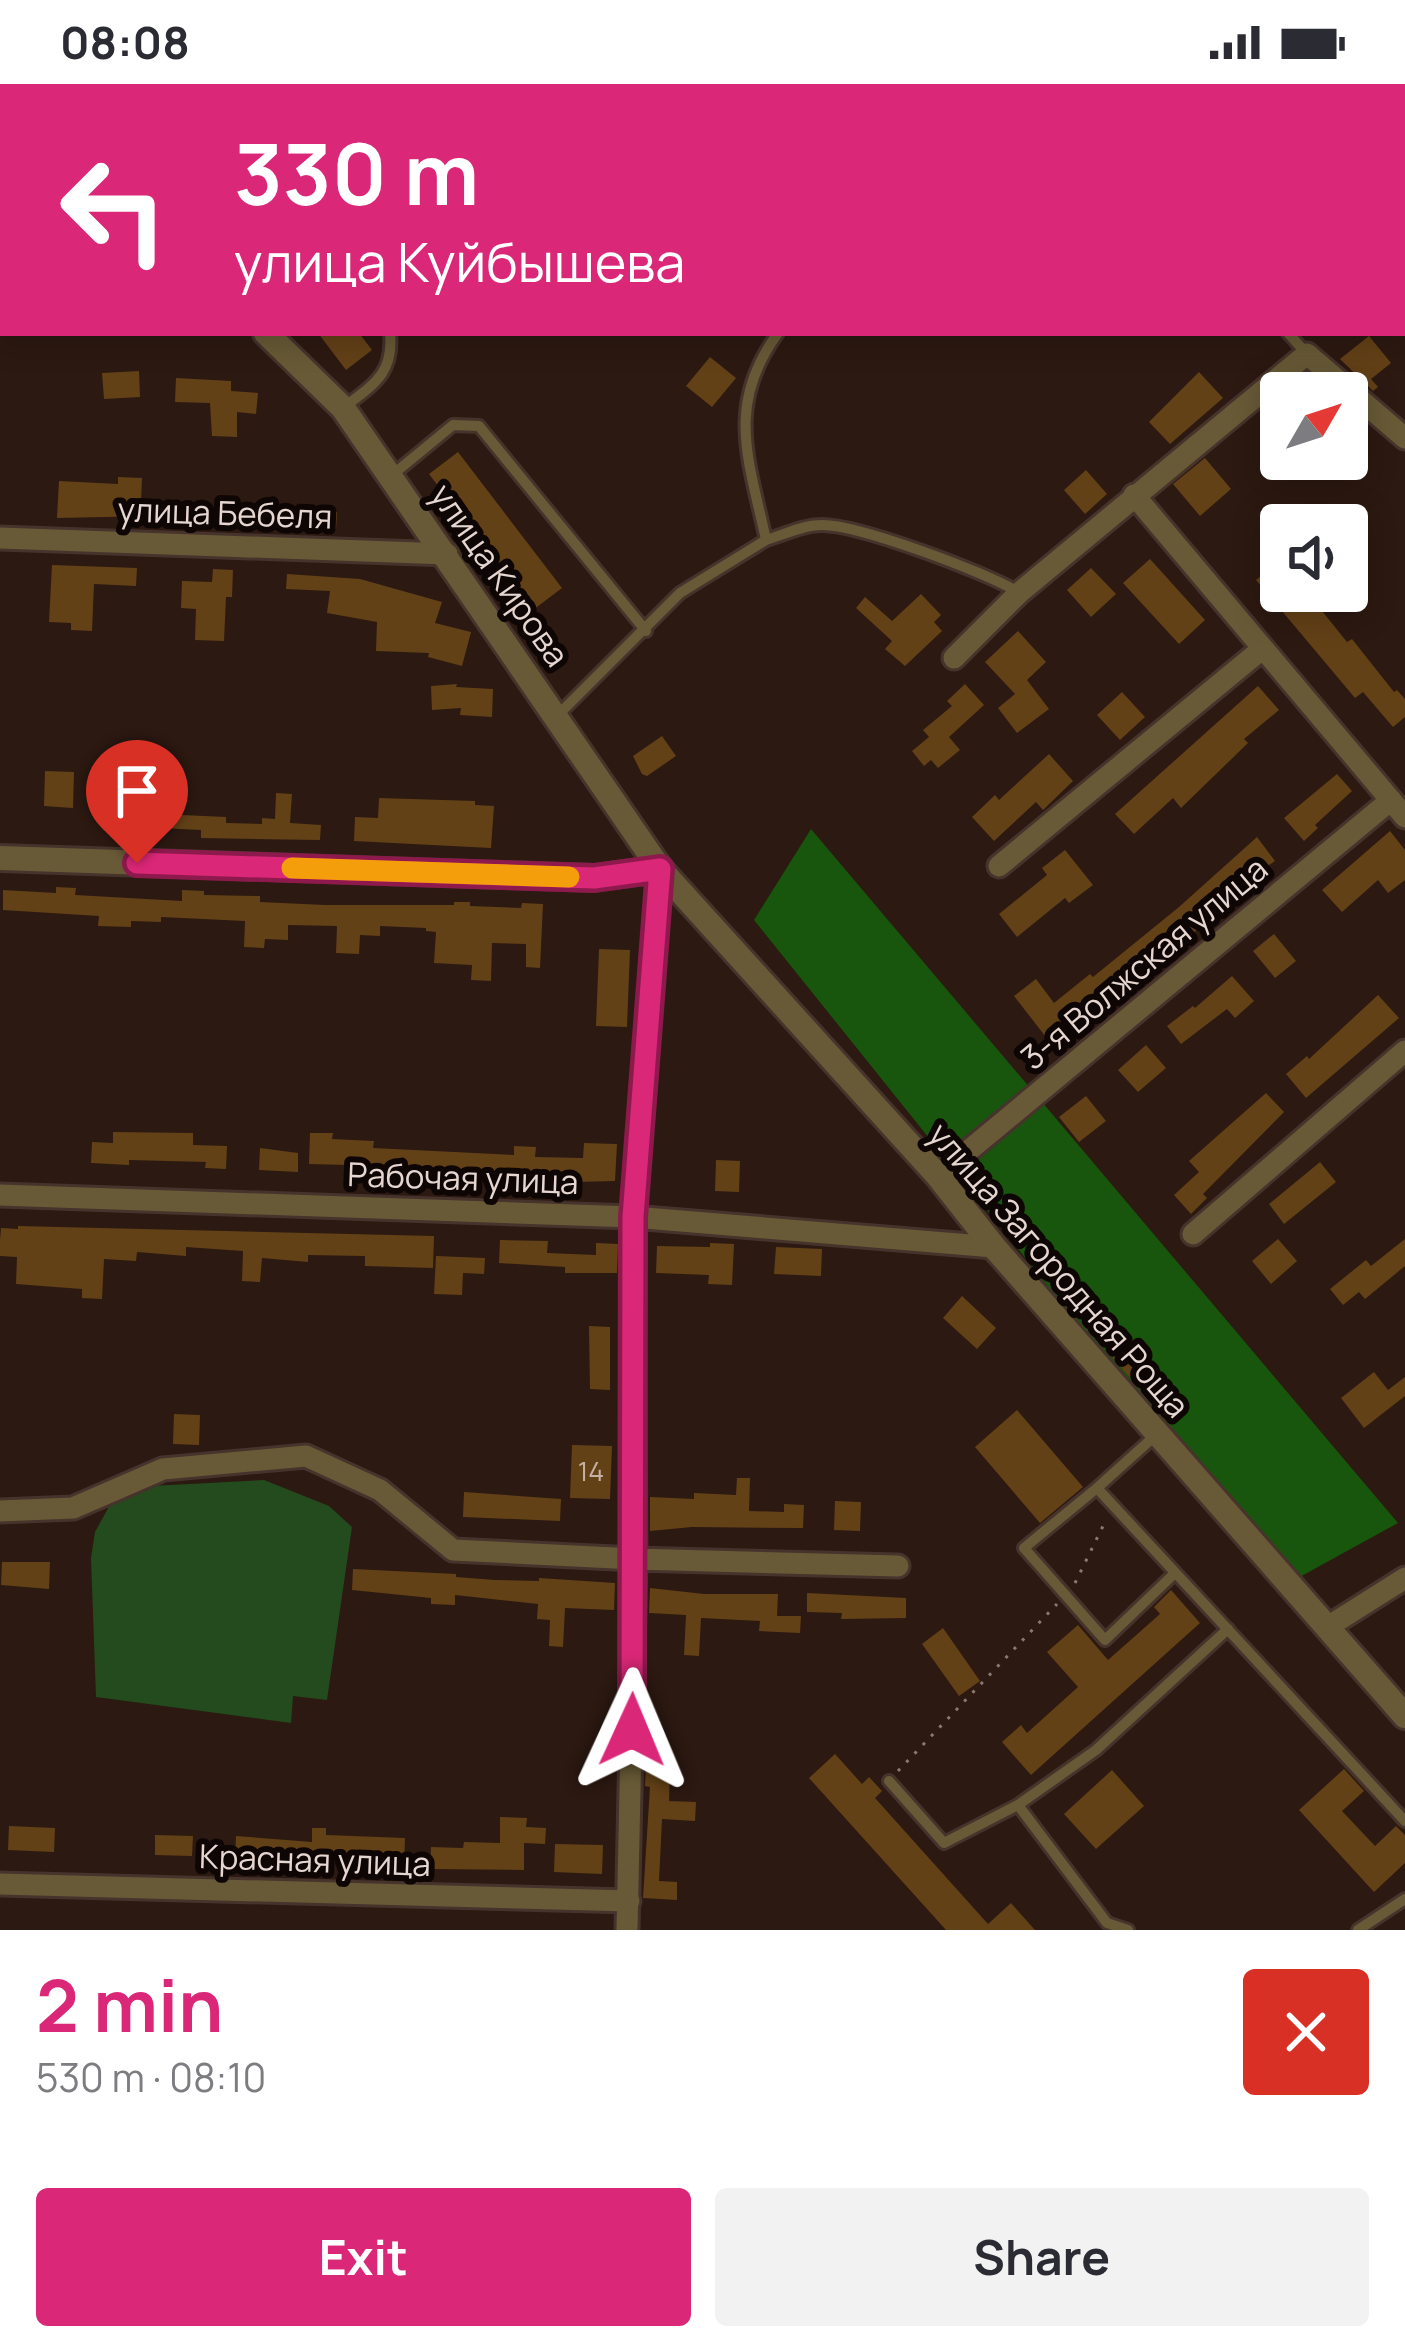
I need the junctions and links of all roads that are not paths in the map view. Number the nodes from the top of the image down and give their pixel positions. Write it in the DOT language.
graph roads {
  1 [pos="269,336"];
  2 [pos="391,336"];
  3 [pos="776,336"];
  4 [pos="1291,336"];
  5 [pos="1307,355"];
  6 [pos="343,408"];
  7 [pos="1405,439"];
  8 [pos="392,476"];
  9 [pos="1134,495"];
  10 [pos="0,538"];
  11 [pos="766,540"];
  12 [pos="447,554"];
  13 [pos="1019,592"];
  14 [pos="646,631"];
  15 [pos="1262,649"];
  16 [pos="954,658"];
  17 [pos="557,716"];
  18 [pos="1398,808"];
  19 [pos="0,858"];
  20 [pos="1000,866"];
  21 [pos="660,869"];
  22 [pos="1405,1051"];
  23 [pos="938,1177"];
  24 [pos="0,1195"];
  25 [pos="633,1217"];
  26 [pos="1193,1234"];
  27 [pos="994,1247"];
  28 [pos="1157,1434"];
  29 [pos="1097,1488"];
  30 [pos="0,1511"];
  31 [pos="634,1559"];
  32 [pos="898,1566"];
  33 [pos="1175,1573"];
  34 [pos="1405,1578"];
  35 [pos="1326,1628"];
  36 [pos="1228,1629"];
  37 [pos="1405,1716"];
  38 [pos="889,1781"];
  39 [pos="1018,1805"];
  40 [pos="1405,1821"];
  41 [pos="0,1884"];
  42 [pos="1405,1899"];
  43 [pos="629,1901"];
  44 [pos="627,1930"];
  45 [pos="1127,1930"];
  46 [pos="1358,1930"];
  1 -- 6 [label="street, улица Кирова"];
  2 -- 6 [label="lane"];
  3 -- 11 [label="lane"];
  4 -- 5 [label="lane"];
  5 -- 7 [label="street"];
  5 -- 9 [label="street"];
  6 -- 8 [label="street, улица Кирова"];
  8 -- 12 [label="street, улица Кирова"];
  8 -- 14 [label="lane"];
  9 -- 13 [label="street"];
  9 -- 15 [label="street"];
  10 -- 12 [label="street, улица Бебеля"];
  11 -- 13 [label="lane"];
  11 -- 14 [label="lane"];
  12 -- 17 [label="street, улица Кирова"];
  13 -- 16 [label="street"];
  14 -- 17 [label="lane"];
  15 -- 18 [label="street"];
  15 -- 20 [label="street"];
  17 -- 21 [label="street, улица Кирова"];
  18 -- 23 [label="street, 3-я Волжская улица"];
  19 -- 21 [label="street"];
  21 -- 23 [label="street, улица Загородная Роща"];
  21 -- 25 [label="street"];
  22 -- 26 [label="street"];
  23 -- 27 [label="street, улица Загородная Роща"];
  24 -- 25 [label="street, Рабочая улица"];
  25 -- 27 [label="street, Рабочая улица"];
  25 -- 31 [label="street"];
  27 -- 28 [label="street, улица Загородная Роща"];
  28 -- 29 [label="lane"];
  28 -- 35 [label="street, улица Загородная Роща"];
  29 -- 33 [label="lane"];
  29 -- 33 [label="lane"];
  30 -- 31 [label="street"];
  31 -- 32 [label="street"];
  31 -- 43 [label="street"];
  33 -- 36 [label="lane"];
  34 -- 35 [label="street"];
  35 -- 37 [label="street, улица Загородная Роща"];
  36 -- 39 [label="lane"];
  36 -- 40 [label="lane"];
  38 -- 39 [label="lane"];
  39 -- 45 [label="lane"];
  41 -- 43 [label="street, Красная улица"];
  42 -- 46 [label="lane"];
  43 -- 44 [label="street"];
}
